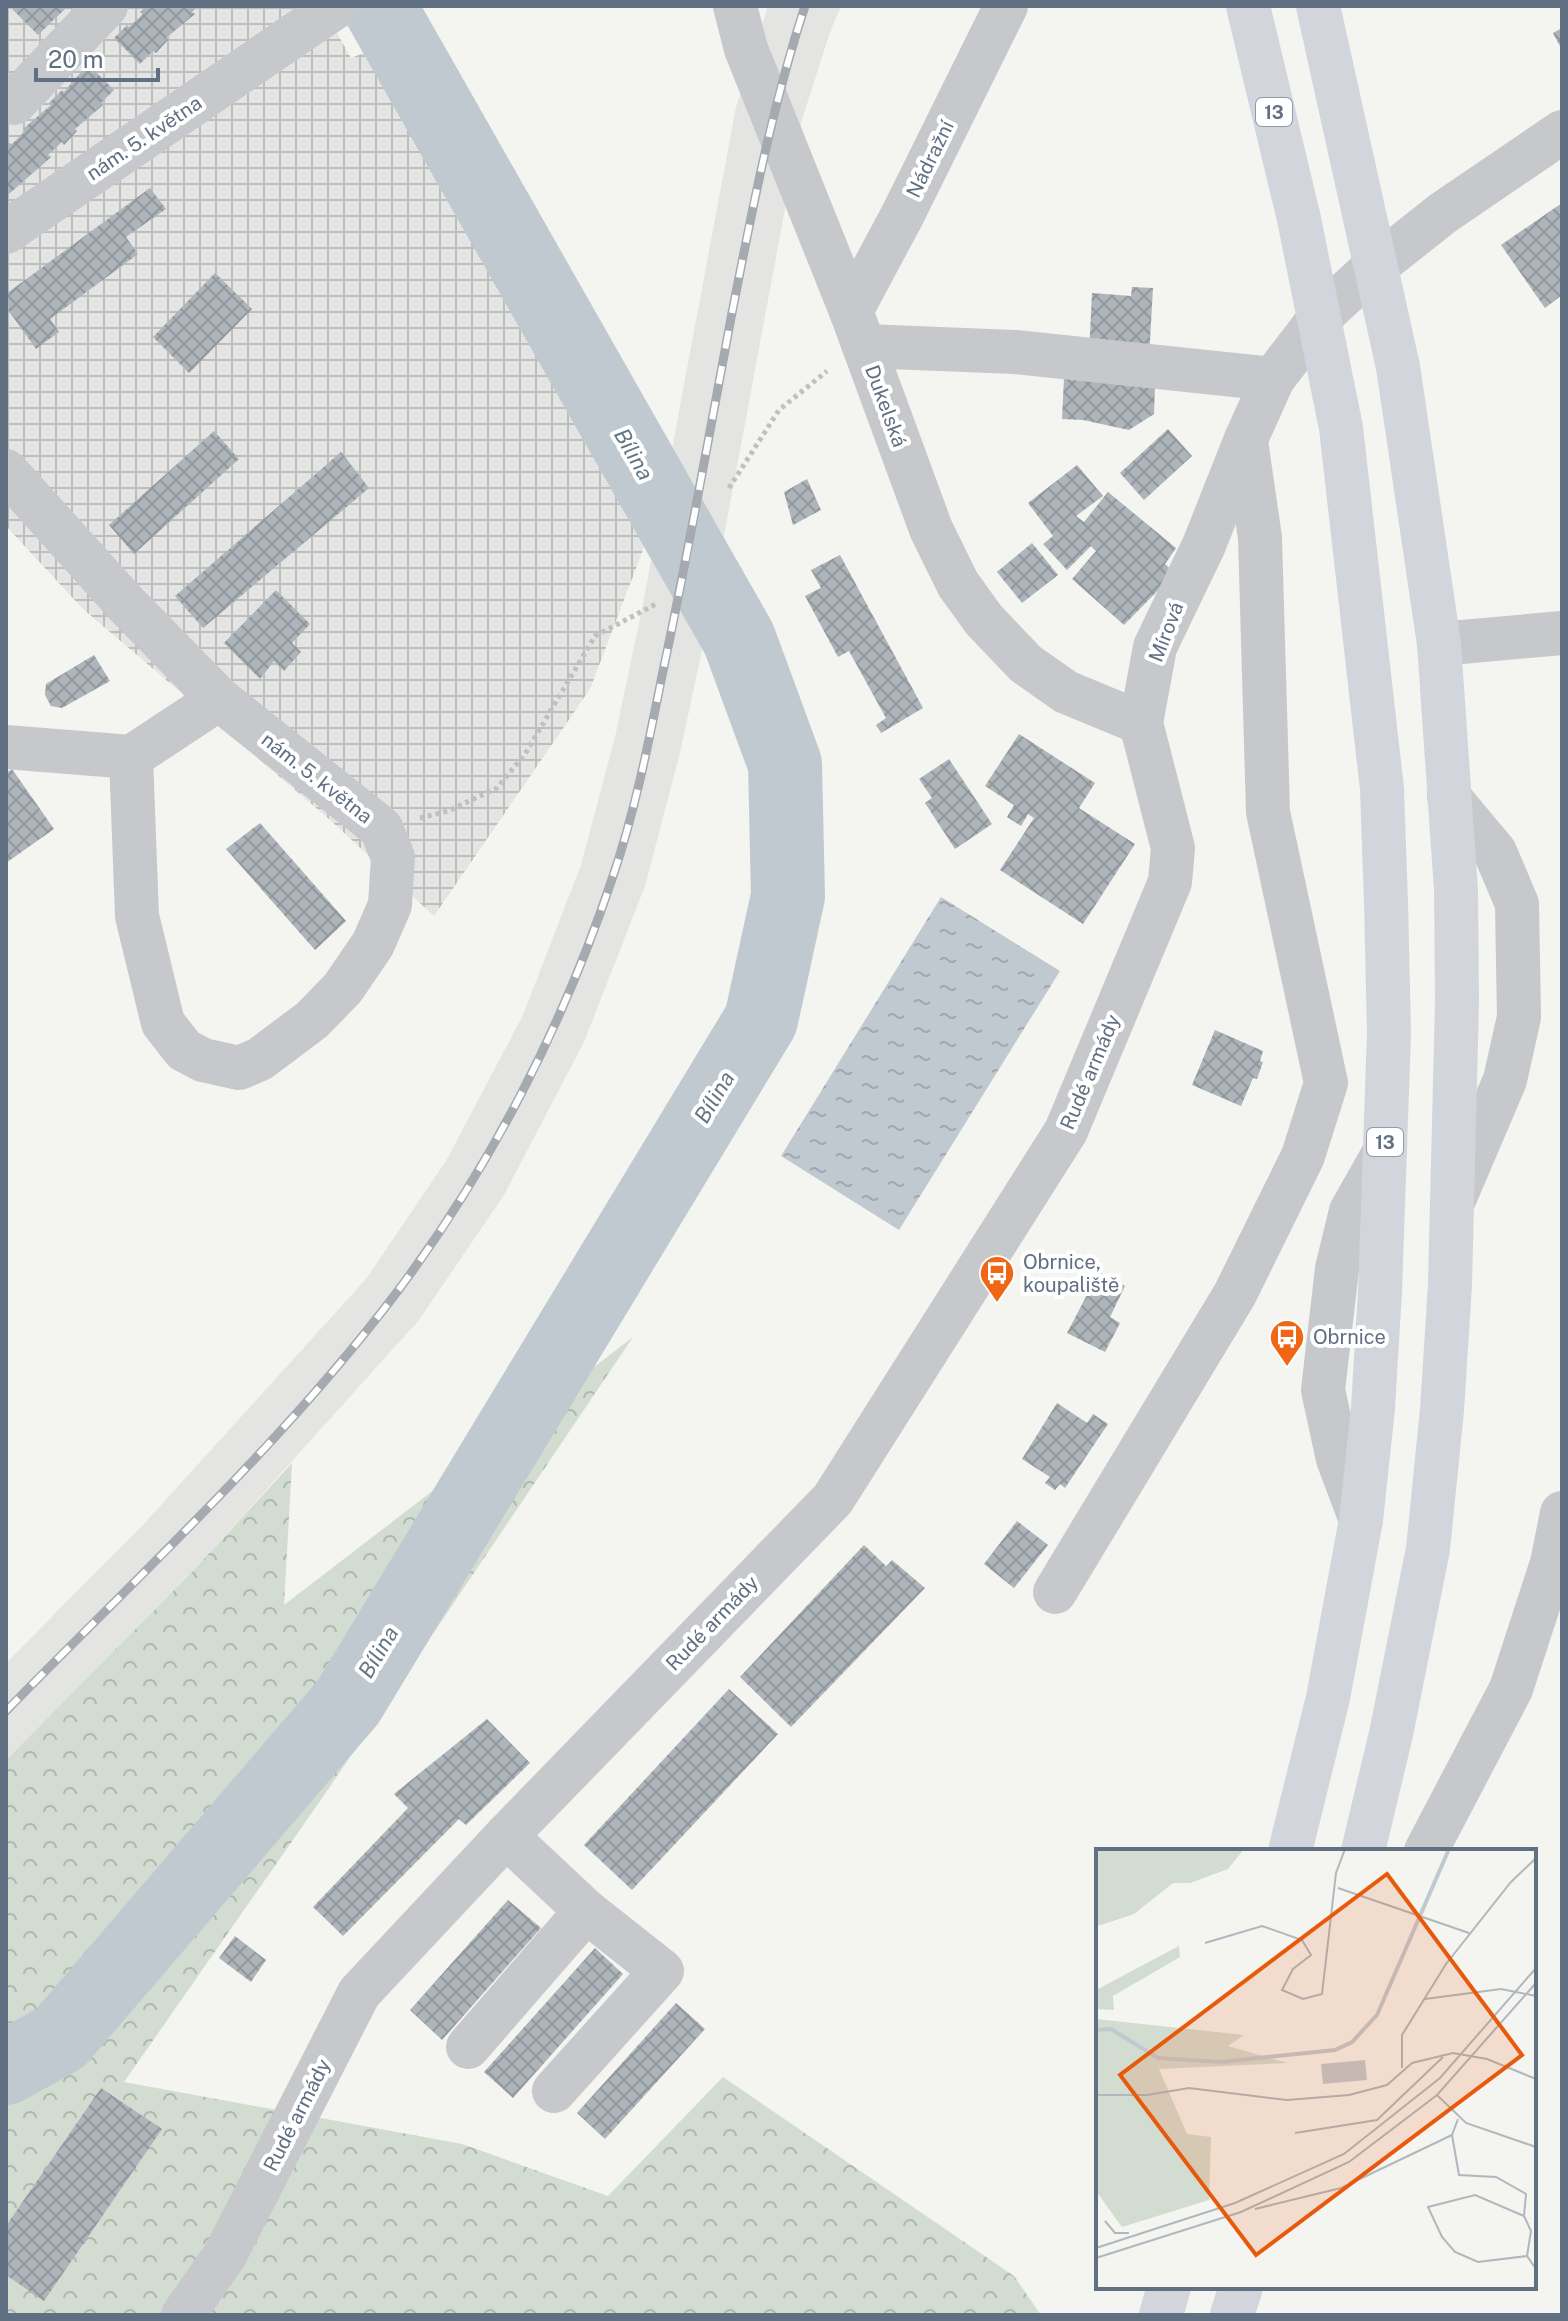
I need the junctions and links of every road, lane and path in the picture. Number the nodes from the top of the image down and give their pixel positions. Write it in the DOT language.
graph roads {
  1 [pos="106,6"];
  2 [pos="735,6"];
  3 [pos="1006,6"];
  4 [pos="1248,6"];
  5 [pos="1318,6"];
  6 [pos="309,16"];
  7 [pos="6,95"];
  8 [pos="1562,132"];
  9 [pos="6,232"];
  10 [pos="858,328"];
  11 [pos="1273,379"];
  12 [pos="1246,439"];
  13 [pos="6,471"];
  14 [pos="729,488"];
  15 [pos="656,604"];
  16 [pos="1562,633"];
  17 [pos="1439,644"];
  18 [pos="219,699"];
  19 [pos="1141,723"];
  20 [pos="6,747"];
  21 [pos="131,757"];
  22 [pos="1449,797"];
  23 [pos="381,828"];
  24 [pos="1170,882"];
  25 [pos="1452,1204"];
  26 [pos="1562,1513"];
  27 [pos="1055,1592"];
  28 [pos="506,1836"];
  29 [pos="1290,1849"];
  30 [pos="1363,1849"];
  31 [pos="1427,1849"];
  32 [pos="586,1911"];
  33 [pos="468,2047"];
  34 [pos="554,2091"];
  35 [pos="1168,2289"];
  36 [pos="1240,2289"];
  37 [pos="183,2315"];
  38 [pos="1161,2315"];
  39 [pos="1232,2315"];
  1 -- 7 [label="street"];
  2 -- 10 [label="street, Dukelská"];
  3 -- 10 [label="street, Nádražní"];
  4 -- 29 [label="highway, 13"];
  5 -- 17 [label="highway"];
  6 -- 9 [label="street, nám. 5. května"];
  8 -- 11 [label="street, Mírová"];
  10 -- 11 [label="street"];
  10 -- 14 [label="path"];
  10 -- 19 [label="street, Dukelská"];
  11 -- 12 [label="street, Mírová"];
  12 -- 19 [label="street, Mírová"];
  12 -- 27 [label="street"];
  13 -- 18 [label="street, nám. 5. května"];
  15 -- 23 [label="path"];
  16 -- 17 [label="street"];
  17 -- 22 [label="highway"];
  18 -- 21 [label="street"];
  18 -- 23 [label="street, nám. 5. května"];
  19 -- 24 [label="street, Mírová"];
  20 -- 21 [label="street"];
  21 -- 23 [label="street, nám. 5. května"];
  22 -- 25 [label="highway"];
  22 -- 25 [label="street"];
  24 -- 28 [label="street, Rudé armády"];
  25 -- 30 [label="highway"];
  26 -- 31 [label="street"];
  28 -- 32 [label="street"];
  28 -- 37 [label="street, Rudé armády"];
  32 -- 33 [label="street"];
  32 -- 34 [label="street"];
  35 -- 38 [label="highway"];
  36 -- 39 [label="highway"];
}
